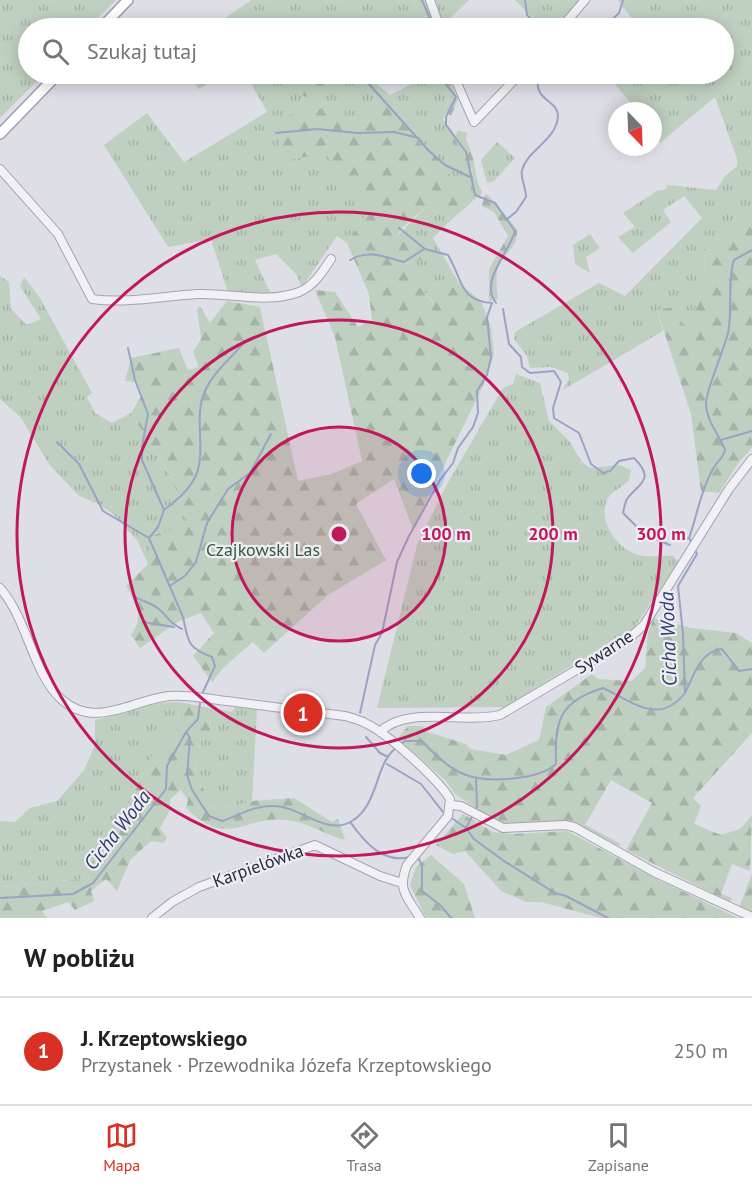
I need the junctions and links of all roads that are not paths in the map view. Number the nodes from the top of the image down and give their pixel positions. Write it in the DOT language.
graph roads {
  1 [pos="128,0"];
  2 [pos="430,0"];
  3 [pos="585,0"];
  4 [pos="111,18"];
  5 [pos="436,18"];
  6 [pos="570,18"];
  7 [pos="48,84"];
  8 [pos="457,84"];
  9 [pos="510,84"];
  10 [pos="0,134"];
  11 [pos="0,169"];
  12 [pos="331,259"];
  13 [pos="752,459"];
  14 [pos="0,588"];
  15 [pos="380,732"];
  16 [pos="451,805"];
  17 [pos="402,883"];
  18 [pos="752,917"];
  19 [pos="152,918"];
  20 [pos="420,918"];
  1 -- 4 [label="main road"];
  2 -- 5 [label="street"];
  3 -- 6 [label="street"];
  7 -- 10 [label="main road"];
  8 -- 9 [label="street"];
  11 -- 12 [label="street"];
  13 -- 15 [label="street, Sywarne"];
  14 -- 15 [label="street"];
  15 -- 16 [label="street"];
  16 -- 17 [label="street"];
  16 -- 18 [label="street"];
  17 -- 19 [label="street, Karpielówka"];
  17 -- 20 [label="street"];
}
